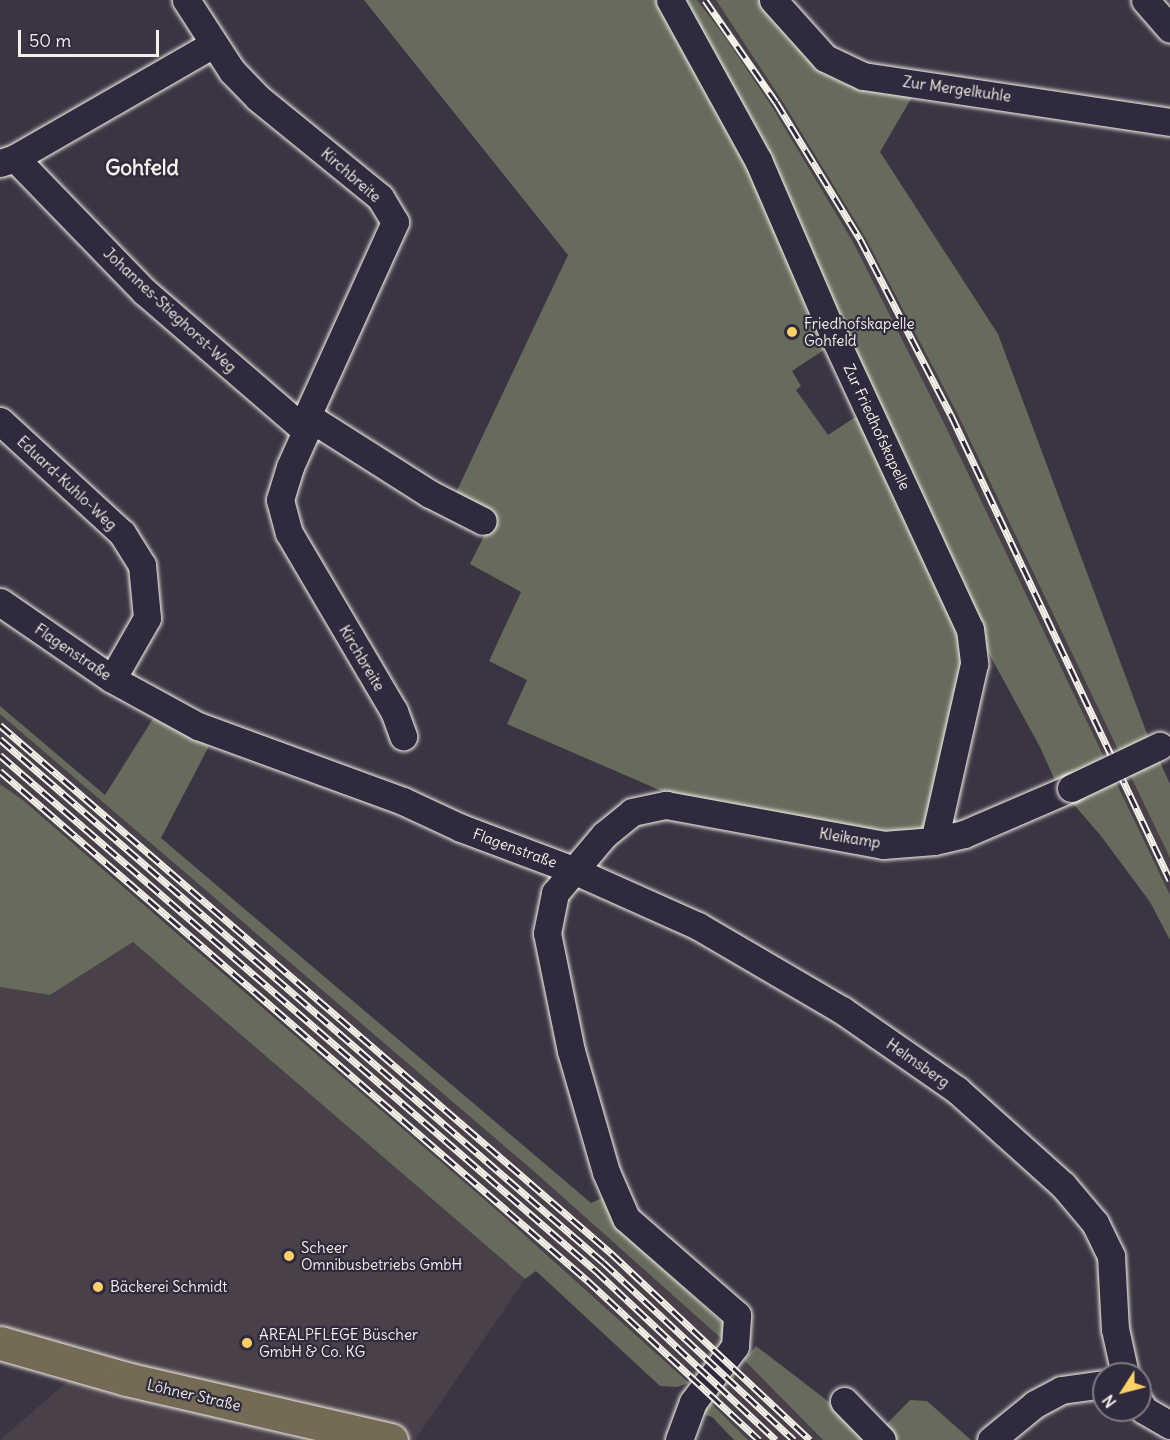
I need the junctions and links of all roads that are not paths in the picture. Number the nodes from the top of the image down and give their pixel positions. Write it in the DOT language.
graph roads {
  1 [pos="186,0"];
  2 [pos="670,0"];
  3 [pos="773,0"];
  4 [pos="1144,0"];
  5 [pos="1170,29"];
  6 [pos="213,44"];
  7 [pos="1170,122"];
  8 [pos="8,161"];
  9 [pos="0,420"];
  10 [pos="306,424"];
  11 [pos="483,521"];
  12 [pos="0,602"];
  13 [pos="112,679"];
  14 [pos="403,736"];
  15 [pos="1164,744"];
  16 [pos="934,841"];
  17 [pos="573,870"];
  18 [pos="0,1343"];
  19 [pos="1122,1362"];
  20 [pos="1092,1386"];
  21 [pos="844,1401"];
  22 [pos="1152,1415"];
  23 [pos="1170,1425"];
  24 [pos="391,1440"];
  25 [pos="679,1440"];
  26 [pos="882,1440"];
  27 [pos="992,1440"];
  1 -- 6 [label="street, Kirchbreite"];
  2 -- 16 [label="street, Zur Friedhofskapelle"];
  3 -- 7 [label="street, Zur Mergelkuhle"];
  4 -- 5 [label="street"];
  6 -- 8 [label="street"];
  6 -- 10 [label="street, Kirchbreite"];
  8 -- 10 [label="street, Johannes-Stieghorst-Weg"];
  9 -- 13 [label="street, Eduard-Kuhlo-Weg"];
  10 -- 11 [label="street"];
  10 -- 14 [label="street, Kirchbreite"];
  12 -- 13 [label="street, Flagenstraße"];
  13 -- 17 [label="street, Flagenstraße"];
  15 -- 16 [label="street, Kleikamp, bridge"];
  16 -- 17 [label="street, Kleikamp"];
  17 -- 19 [label="street, Helmsberg"];
  17 -- 25 [label="street, Flagenstraße"];
  18 -- 24 [label="main road, Löhner Straße"];
  20 -- 27 [label="street"];
  21 -- 26 [label="street"];
  22 -- 23 [label="street"];
}
